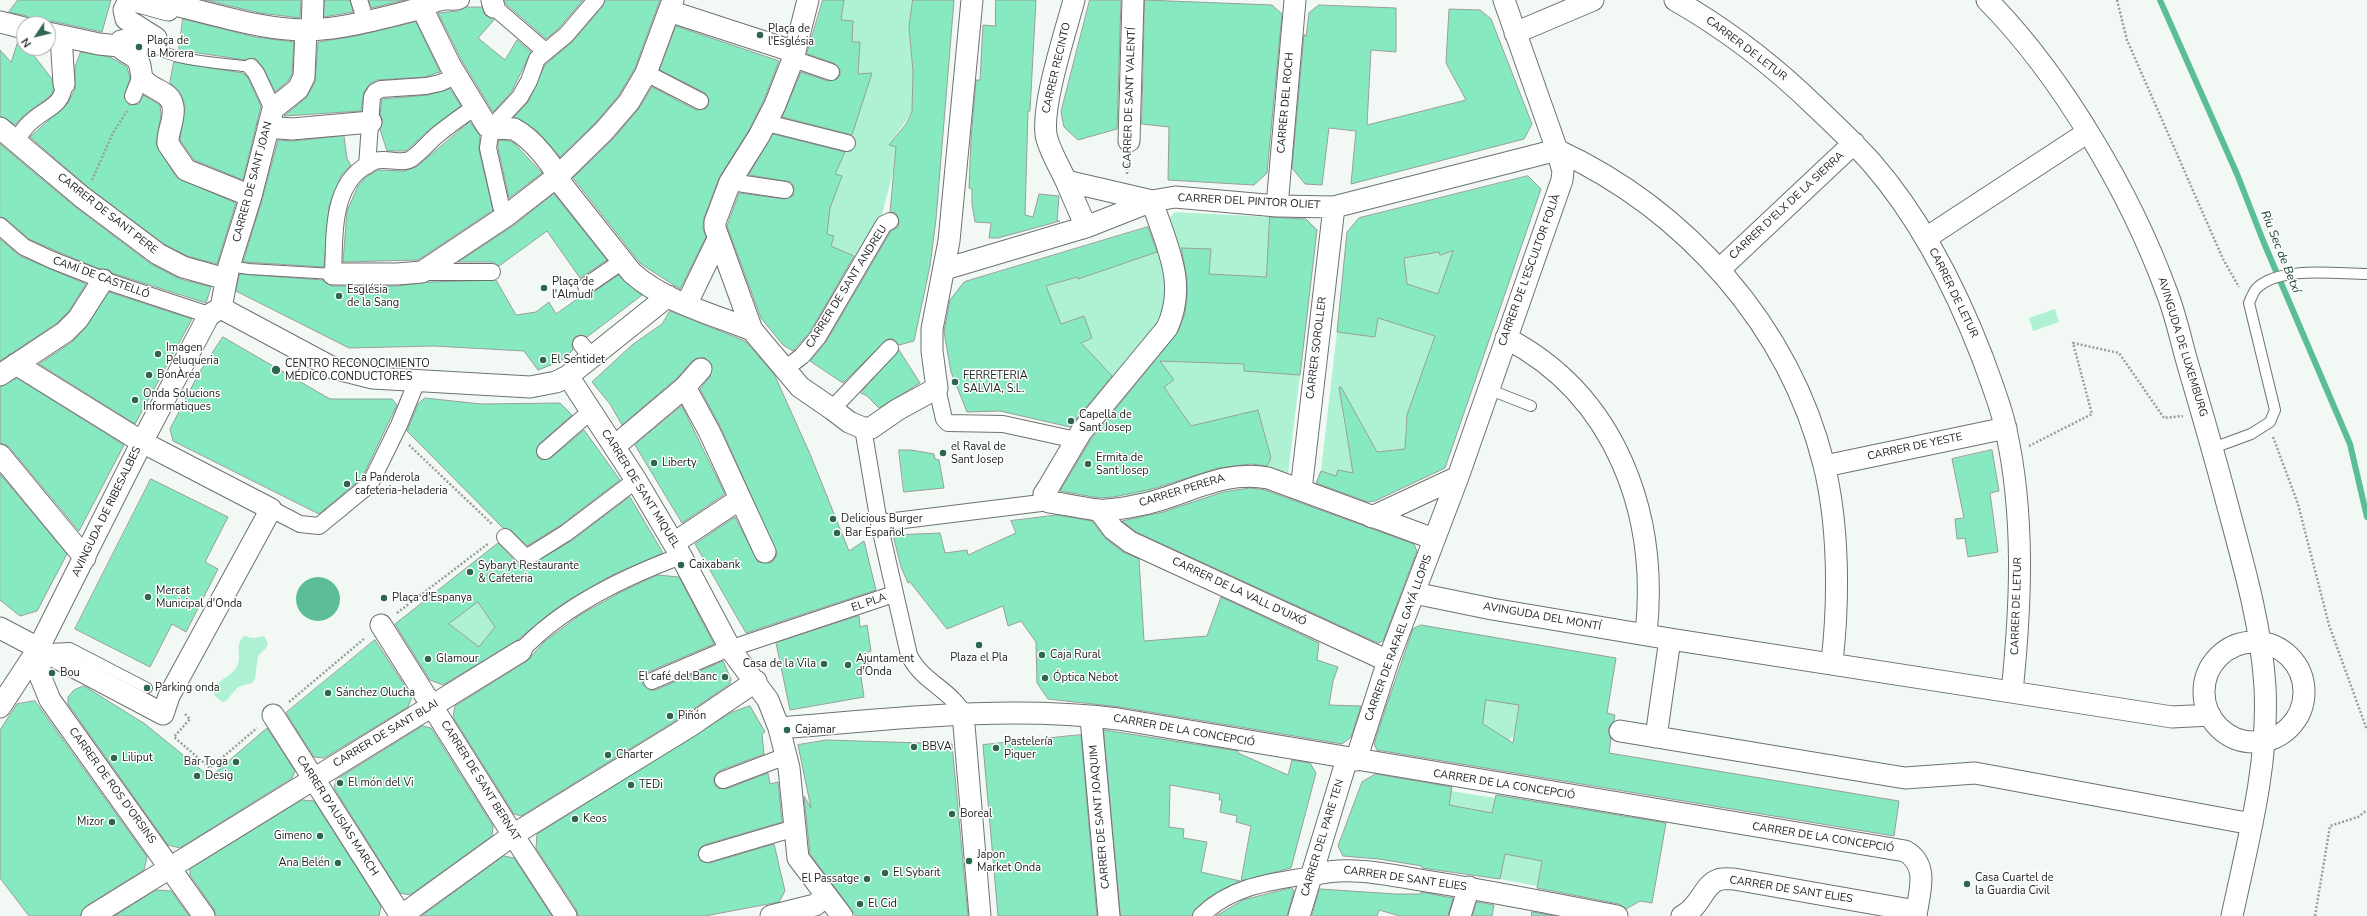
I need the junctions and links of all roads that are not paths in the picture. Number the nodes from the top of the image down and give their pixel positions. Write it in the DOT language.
graph roads {
  1 [pos="313,0"];
  2 [pos="359,0"];
  3 [pos="461,0"];
  4 [pos="596,0"];
  5 [pos="808,0"];
  6 [pos="972,0"];
  7 [pos="1074,0"];
  8 [pos="1133,0"];
  9 [pos="1295,0"];
  10 [pos="1504,0"];
  11 [pos="1593,0"];
  12 [pos="1675,0"];
  13 [pos="1987,0"];
  14 [pos="128,1"];
  15 [pos="167,2"];
  16 [pos="493,4"];
  17 [pos="671,6"];
  18 [pos="422,8"];
  19 [pos="0,22"];
  20 [pos="366,22"];
  21 [pos="16,26"];
  22 [pos="309,30"];
  23 [pos="1515,33"];
  24 [pos="56,34"];
  25 [pos="56,44"];
  26 [pos="151,44"];
  27 [pos="119,46"];
  28 [pos="545,51"];
  29 [pos="794,56"];
  30 [pos="251,68"];
  31 [pos="646,72"];
  32 [pos="831,72"];
  33 [pos="141,76"];
  34 [pos="456,76"];
  35 [pos="64,84"];
  36 [pos="132,96"];
  37 [pos="700,101"];
  38 [pos="475,107"];
  39 [pos="270,118"];
  40 [pos="371,122"];
  41 [pos="767,123"];
  42 [pos="491,128"];
  43 [pos="2088,132"];
  44 [pos="8,134"];
  45 [pos="1129,141"];
  46 [pos="847,143"];
  47 [pos="1854,143"];
  48 [pos="1557,150"];
  49 [pos="366,166"];
  50 [pos="559,175"];
  51 [pos="1066,181"];
  52 [pos="730,182"];
  53 [pos="785,190"];
  54 [pos="251,196"];
  55 [pos="1152,201"];
  56 [pos="1278,206"];
  57 [pos="1334,207"];
  58 [pos="506,216"];
  59 [pos="890,220"];
  60 [pos="0,226"];
  61 [pos="1086,226"];
  62 [pos="716,230"];
  63 [pos="1926,238"];
  64 [pos="621,262"];
  65 [pos="945,268"];
  66 [pos="1720,269"];
  67 [pos="228,272"];
  68 [pos="422,272"];
  69 [pos="486,272"];
  70 [pos="333,274"];
  71 [pos="2367,274"];
  72 [pos="103,280"];
  73 [pos="586,286"];
  74 [pos="660,292"];
  75 [pos="687,303"];
  76 [pos="215,312"];
  77 [pos="752,330"];
  78 [pos="1506,338"];
  79 [pos="890,348"];
  80 [pos="701,368"];
  81 [pos="785,369"];
  82 [pos="8,370"];
  83 [pos="568,376"];
  84 [pos="417,381"];
  85 [pos="936,383"];
  86 [pos="685,387"];
  87 [pos="1488,389"];
  88 [pos="1531,406"];
  89 [pos="832,409"];
  90 [pos="591,410"];
  91 [pos="862,428"];
  92 [pos="2006,428"];
  93 [pos="1078,436"];
  94 [pos="142,442"];
  95 [pos="615,446"];
  96 [pos="2213,448"];
  97 [pos="545,451"];
  98 [pos="0,455"];
  99 [pos="1824,466"];
  100 [pos="1458,477"];
  101 [pos="636,480"];
  102 [pos="1301,490"];
  103 [pos="740,499"];
  104 [pos="1053,503"];
  105 [pos="271,508"];
  106 [pos="1100,510"];
  107 [pos="1372,517"];
  108 [pos="880,530"];
  109 [pos="503,535"];
  110 [pos="1434,539"];
  111 [pos="677,550"];
  112 [pos="764,552"];
  113 [pos="85,558"];
  114 [pos="1414,593"];
  115 [pos="894,594"];
  116 [pos="381,625"];
  117 [pos="0,628"];
  118 [pos="1646,634"];
  119 [pos="1670,639"];
  120 [pos="2259,642"];
  121 [pos="38,649"];
  122 [pos="731,650"];
  123 [pos="521,651"];
  124 [pos="1388,661"];
  125 [pos="1832,662"];
  126 [pos="652,681"];
  127 [pos="756,682"];
  128 [pos="147,688"];
  129 [pos="2012,692"];
  130 [pos="433,706"];
  131 [pos="0,707"];
  132 [pos="963,713"];
  133 [pos="273,715"];
  134 [pos="2210,715"];
  135 [pos="1092,718"];
  136 [pos="779,728"];
  137 [pos="1620,731"];
  138 [pos="1656,737"];
  139 [pos="2264,740"];
  140 [pos="786,756"];
  141 [pos="1351,760"];
  142 [pos="313,778"];
  143 [pos="723,780"];
  144 [pos="2252,824"];
  145 [pos="795,828"];
  146 [pos="513,835"];
  147 [pos="707,854"];
  148 [pos="169,867"];
  149 [pos="1312,875"];
  150 [pos="1469,887"];
  151 [pos="826,896"];
  152 [pos="1916,913"];
  153 [pos="92,916"];
  154 [pos="204,916"];
  155 [pos="401,916"];
  156 [pos="566,916"];
  157 [pos="770,916"];
  158 [pos="842,916"];
  159 [pos="980,916"];
  160 [pos="1109,916"];
  161 [pos="1201,916"];
  162 [pos="1299,916"];
  163 [pos="1460,916"];
  164 [pos="1617,916"];
  165 [pos="1682,916"];
  166 [pos="2232,916"];
  1 -- 22 [label="street"];
  2 -- 20 [label="street"];
  3 -- 18 [label="street"];
  4 -- 28 [label="street"];
  5 -- 29 [label="street"];
  6 -- 65 [label="street"];
  7 -- 51 [label="street, CARRER RECINTO"];
  8 -- 45 [label="street, CARRER DE SANT VALENTÍ"];
  9 -- 56 [label="street, CARRER DEL ROCH"];
  10 -- 23 [label="street, CARRER DE L'ESCULTOR FOLIÀ"];
  11 -- 23 [label="street"];
  12 -- 47 [label="street, CARRER DE LETUR"];
  13 -- 43 [label="street, AVINGUDA DE LUXEMBURG"];
  14 -- 15 [label="street"];
  14 -- 26 [label="street"];
  15 -- 22 [label="street"];
  16 -- 28 [label="street"];
  17 -- 29 [label="street"];
  17 -- 31 [label="street"];
  18 -- 20 [label="street"];
  18 -- 34 [label="street"];
  19 -- 21 [label="street"];
  20 -- 22 [label="street"];
  22 -- 39 [label="street"];
  23 -- 48 [label="street, CARRER DE L'ESCULTOR FOLIÀ"];
  24 -- 27 [label="street"];
  25 -- 35 [label="street"];
  26 -- 27 [label="street"];
  26 -- 30 [label="lane, CARRER DE SANT JOAN"];
  27 -- 33 [label="street"];
  28 -- 42 [label="street"];
  29 -- 32 [label="street"];
  29 -- 41 [label="street"];
  30 -- 39 [label="street, CARRER DE SANT JOAN"];
  31 -- 37 [label="street"];
  31 -- 50 [label="street"];
  33 -- 36 [label="street"];
  33 -- 54 [label="street"];
  34 -- 38 [label="street"];
  34 -- 40 [label="street"];
  35 -- 44 [label="street"];
  38 -- 42 [label="street"];
  38 -- 49 [label="street"];
  39 -- 40 [label="street"];
  39 -- 54 [label="street, CARRER DE SANT JOAN"];
  40 -- 49 [label="street"];
  41 -- 46 [label="street"];
  41 -- 52 [label="street"];
  42 -- 50 [label="street"];
  42 -- 58 [label="street"];
  43 -- 63 [label="street"];
  43 -- 96 [label="street, AVINGUDA DE LUXEMBURG"];
  44 -- 67 [label="street, CARRER DE SANT PERE"];
  47 -- 63 [label="street, CARRER DE LETUR"];
  47 -- 66 [label="street, CARRER D'ELX DE LA SIERRA"];
  48 -- 57 [label="street, CARRER DEL PINTOR OLIET"];
  48 -- 66 [label="street"];
  48 -- 78 [label="street, CARRER DE L'ESCULTOR FOLIÀ"];
  49 -- 70 [label="street"];
  50 -- 58 [label="street"];
  50 -- 64 [label="street"];
  51 -- 55 [label="street"];
  51 -- 61 [label="street, CARRER RECINTO"];
  52 -- 53 [label="street"];
  52 -- 62 [label="street"];
  54 -- 67 [label="street, CARRER DE SANT JOAN"];
  55 -- 56 [label="street, CARRER DEL PINTOR OLIET"];
  55 -- 61 [label="street, CARRER DEL PINTOR OLIET"];
  55 -- 93 [label="street"];
  56 -- 57 [label="street, CARRER DEL PINTOR OLIET"];
  57 -- 102 [label="street, CARRER SOROLLER"];
  58 -- 68 [label="street"];
  59 -- 81 [label="street, CARRER DE SANT ANDREU"];
  60 -- 72 [label="street, CAMÍ DE CASTELLÓ"];
  61 -- 65 [label="street, CARRER DEL PINTOR OLIET"];
  62 -- 75 [label="street"];
  62 -- 77 [label="street"];
  63 -- 92 [label="street, CARRER DE LETUR"];
  64 -- 73 [label="street"];
  64 -- 74 [label="street"];
  65 -- 85 [label="street"];
  66 -- 99 [label="street"];
  67 -- 70 [label="lane"];
  67 -- 76 [label="street, CARRER DE SANT JOAN"];
  68 -- 69 [label="street"];
  68 -- 70 [label="street"];
  71 -- 96 [label="lane"];
  72 -- 76 [label="street, CAMÍ DE CASTELLÓ"];
  72 -- 82 [label="street"];
  74 -- 75 [label="street"];
  74 -- 83 [label="street"];
  75 -- 77 [label="street"];
  76 -- 84 [label="street"];
  76 -- 94 [label="street, AVINGUDA DE RIBESALBES"];
  77 -- 81 [label="street"];
  78 -- 87 [label="street, CARRER DE L'ESCULTOR FOLIÀ"];
  78 -- 118 [label="street"];
  79 -- 89 [label="street"];
  80 -- 86 [label="street"];
  81 -- 89 [label="street"];
  82 -- 94 [label="street"];
  83 -- 84 [label="street"];
  83 -- 90 [label="street, CARRER DE SANT MIQUEL"];
  84 -- 105 [label="street"];
  85 -- 91 [label="street"];
  85 -- 93 [label="street"];
  86 -- 95 [label="street"];
  86 -- 103 [label="street"];
  87 -- 88 [label="lane"];
  87 -- 100 [label="street, CARRER DE L'ESCULTOR FOLIÀ"];
  89 -- 91 [label="street"];
  90 -- 95 [label="street, CARRER DE SANT MIQUEL"];
  90 -- 97 [label="street"];
  91 -- 108 [label="street"];
  92 -- 99 [label="street, CARRER DE YESTE"];
  92 -- 129 [label="street, CARRER DE LETUR"];
  93 -- 104 [label="street"];
  94 -- 105 [label="street"];
  94 -- 113 [label="street, AVINGUDA DE RIBESALBES"];
  95 -- 101 [label="street, CARRER DE SANT MIQUEL"];
  96 -- 120 [label="street, AVINGUDA DE LUXEMBURG"];
  98 -- 113 [label="street"];
  99 -- 125 [label="street"];
  100 -- 107 [label="street"];
  100 -- 110 [label="street, CARRER DE L'ESCULTOR FOLIÀ"];
  101 -- 109 [label="street"];
  101 -- 111 [label="street, CARRER DE SANT MIQUEL"];
  102 -- 106 [label="street, CARRER PERERA"];
  102 -- 107 [label="street, CARRER PERERA"];
  103 -- 111 [label="street"];
  103 -- 112 [label="street"];
  104 -- 106 [label="street, CARRER PERERA"];
  104 -- 108 [label="street"];
  105 -- 121 [label="street"];
  106 -- 124 [label="street, CARRER DE LA VALL D'UIXÓ"];
  107 -- 110 [label="street, CARRER PERERA"];
  108 -- 115 [label="street"];
  110 -- 114 [label="street, CARRER DE RAFAEL GAYÁ LLOPIS"];
  111 -- 122 [label="street, CARRER DE SANT MIQUEL"];
  111 -- 123 [label="street, CARRER DE SANT BLAI"];
  113 -- 121 [label="street, AVINGUDA DE RIBESALBES"];
  114 -- 118 [label="street, AVINGUDA DEL MONTÍ"];
  114 -- 124 [label="street, CARRER DE RAFAEL GAYÁ LLOPIS"];
  115 -- 122 [label="street, EL PLA"];
  115 -- 132 [label="street, EL PLA"];
  116 -- 130 [label="street, CARRER DE SANT BERNAT"];
  117 -- 121 [label="street"];
  118 -- 119 [label="street, AVINGUDA DEL MONTÍ"];
  119 -- 125 [label="street, AVINGUDA DEL MONTÍ"];
  119 -- 138 [label="street"];
  120 -- 134 [label="street"];
  120 -- 139 [label="street, AVINGUDA DE LUXEMBURG"];
  120 -- 139 [label="street"];
  121 -- 128 [label="lane"];
  121 -- 131 [label="street, AVINGUDA DE RIBESALBES"];
  121 -- 148 [label="street, CARRER DE ROS D'ORSINS"];
  122 -- 126 [label="street, EL PLA"];
  122 -- 127 [label="street, CARRER DE SANT MIQUEL"];
  123 -- 130 [label="street, CARRER DE SANT BLAI"];
  124 -- 141 [label="street, CARRER DE RAFAEL GAYÁ LLOPIS"];
  125 -- 129 [label="street, AVINGUDA DEL MONTÍ"];
  127 -- 136 [label="street, CARRER DE SANT MIQUEL"];
  127 -- 146 [label="street"];
  129 -- 134 [label="street, AVINGUDA DEL MONTÍ"];
  130 -- 142 [label="street, CARRER DE SANT BLAI"];
  130 -- 146 [label="street, CARRER DE SANT BERNAT"];
  132 -- 135 [label="street"];
  132 -- 136 [label="street"];
  132 -- 159 [label="street"];
  133 -- 142 [label="street, CARRER D'AUSIÀS MARCH"];
  134 -- 139 [label="street"];
  135 -- 141 [label="street, CARRER DE LA CONCEPCIÓ"];
  135 -- 160 [label="street, CARRER DE SANT JOAQUIM"];
  136 -- 140 [label="street, CARRER DE SANT MIQUEL"];
  137 -- 138 [label="street"];
  138 -- 144 [label="street"];
  139 -- 144 [label="street, AVINGUDA DE LUXEMBURG"];
  140 -- 143 [label="street"];
  140 -- 145 [label="street, CARRER DE SANT MIQUEL"];
  141 -- 149 [label="street, CARRER DEL PARE TEN"];
  141 -- 152 [label="street, CARRER DE LA CONCEPCIÓ"];
  142 -- 148 [label="street, CARRER DE SANT BLAI"];
  142 -- 155 [label="street, CARRER D'AUSIÀS MARCH"];
  144 -- 166 [label="street, AVINGUDA DE LUXEMBURG"];
  145 -- 147 [label="street"];
  145 -- 151 [label="street, CARRER DE SANT MIQUEL"];
  146 -- 155 [label="street"];
  146 -- 156 [label="street, CARRER DE SANT BERNAT"];
  148 -- 153 [label="street, CARRER DE SANT BLAI"];
  148 -- 154 [label="street, CARRER DE ROS D'ORSINS"];
  149 -- 150 [label="street, CARRER DE SANT ELIES"];
  149 -- 161 [label="street, CARRER DE SANT ELIES"];
  149 -- 162 [label="street, CARRER DEL PARE TEN"];
  150 -- 163 [label="street"];
  150 -- 164 [label="street, CARRER DE SANT ELIES"];
  151 -- 157 [label="street"];
  151 -- 158 [label="street, CARRER DE SANT MIQUEL"];
  152 -- 165 [label="street, CARRER DE SANT ELIES"];
}
